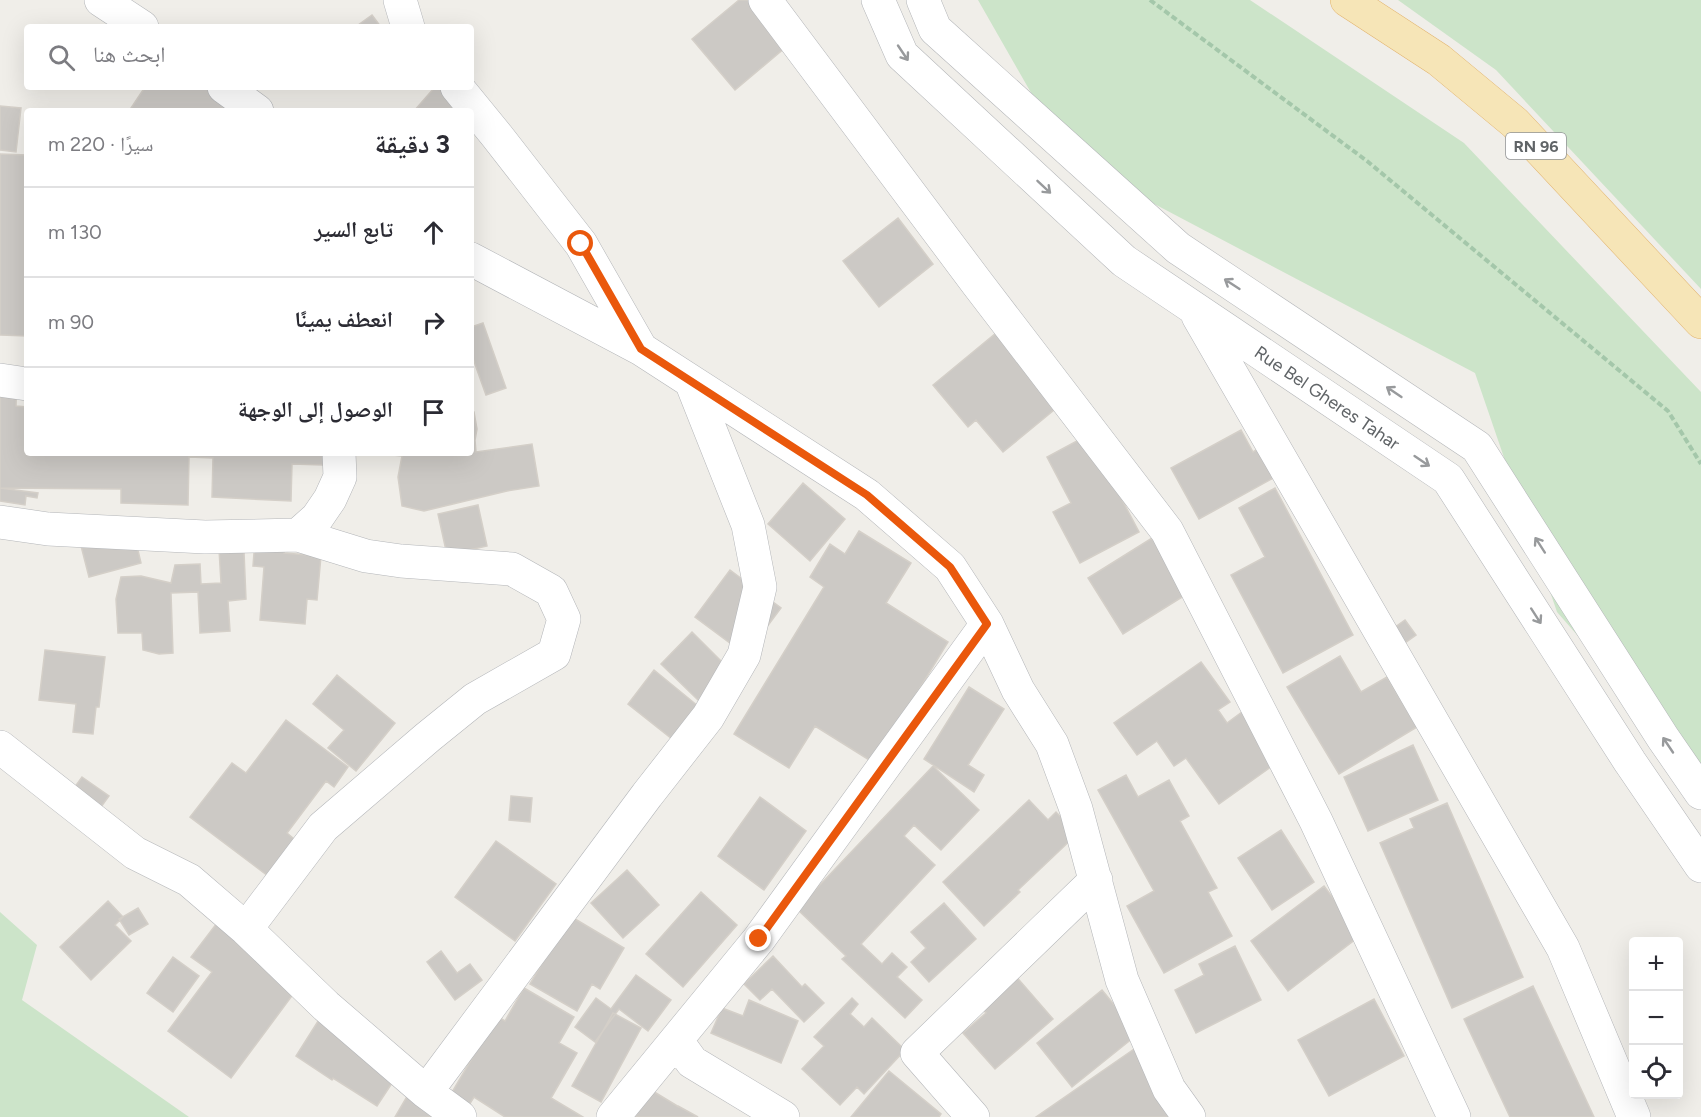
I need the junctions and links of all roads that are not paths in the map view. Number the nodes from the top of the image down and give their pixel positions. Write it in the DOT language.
graph roads {
  1 [pos="101,0"];
  2 [pos="400,0"];
  3 [pos="765,0"];
  4 [pos="878,0"];
  5 [pos="923,0"];
  6 [pos="1347,0"];
  7 [pos="137,24"];
  8 [pos="407,24"];
  9 [pos="228,90"];
  10 [pos="459,90"];
  11 [pos="253,108"];
  12 [pos="474,108"];
  13 [pos="474,109"];
  14 [pos="1178,248"];
  15 [pos="474,261"];
  16 [pos="1194,308"];
  17 [pos="1701,322"];
  18 [pos="641,349"];
  19 [pos="0,380"];
  20 [pos="24,384"];
  21 [pos="692,384"];
  22 [pos="339,456"];
  23 [pos="0,522"];
  24 [pos="308,527"];
  25 [pos="987,624"];
  26 [pos="0,747"];
  27 [pos="1701,793"];
  28 [pos="1701,866"];
  29 [pos="1095,880"];
  30 [pos="246,930"];
  31 [pos="676,1040"];
  32 [pos="426,1092"];
  33 [pos="460,1117"];
  34 [pos="613,1117"];
  35 [pos="783,1117"];
  36 [pos="973,1117"];
  37 [pos="1189,1117"];
  38 [pos="1454,1117"];
  39 [pos="1634,1117"];
  1 -- 7 [label="street"];
  2 -- 8 [label="street"];
  3 -- 38 [label="street"];
  4 -- 16 [label="street, Rue Bel Gheres Tahar, one-way"];
  5 -- 14 [label="street"];
  6 -- 17 [label="main road, RN 96"];
  9 -- 11 [label="street"];
  10 -- 12 [label="street"];
  13 -- 18 [label="street"];
  14 -- 16 [label="street"];
  27 -- 14 [label="street, one-way"];
  15 -- 18 [label="street"];
  16 -- 28 [label="street, Rue Bel Gheres Tahar, one-way"];
  16 -- 39 [label="street"];
  18 -- 21 [label="street"];
  19 -- 20 [label="street"];
  21 -- 25 [label="street"];
  21 -- 32 [label="street"];
  22 -- 24 [label="street"];
  23 -- 24 [label="street"];
  24 -- 30 [label="street"];
  25 -- 29 [label="street"];
  25 -- 31 [label="street"];
  26 -- 30 [label="street"];
  29 -- 36 [label="street"];
  29 -- 37 [label="street"];
  30 -- 32 [label="street"];
  31 -- 34 [label="street"];
  31 -- 35 [label="street"];
  32 -- 33 [label="street"];
}
